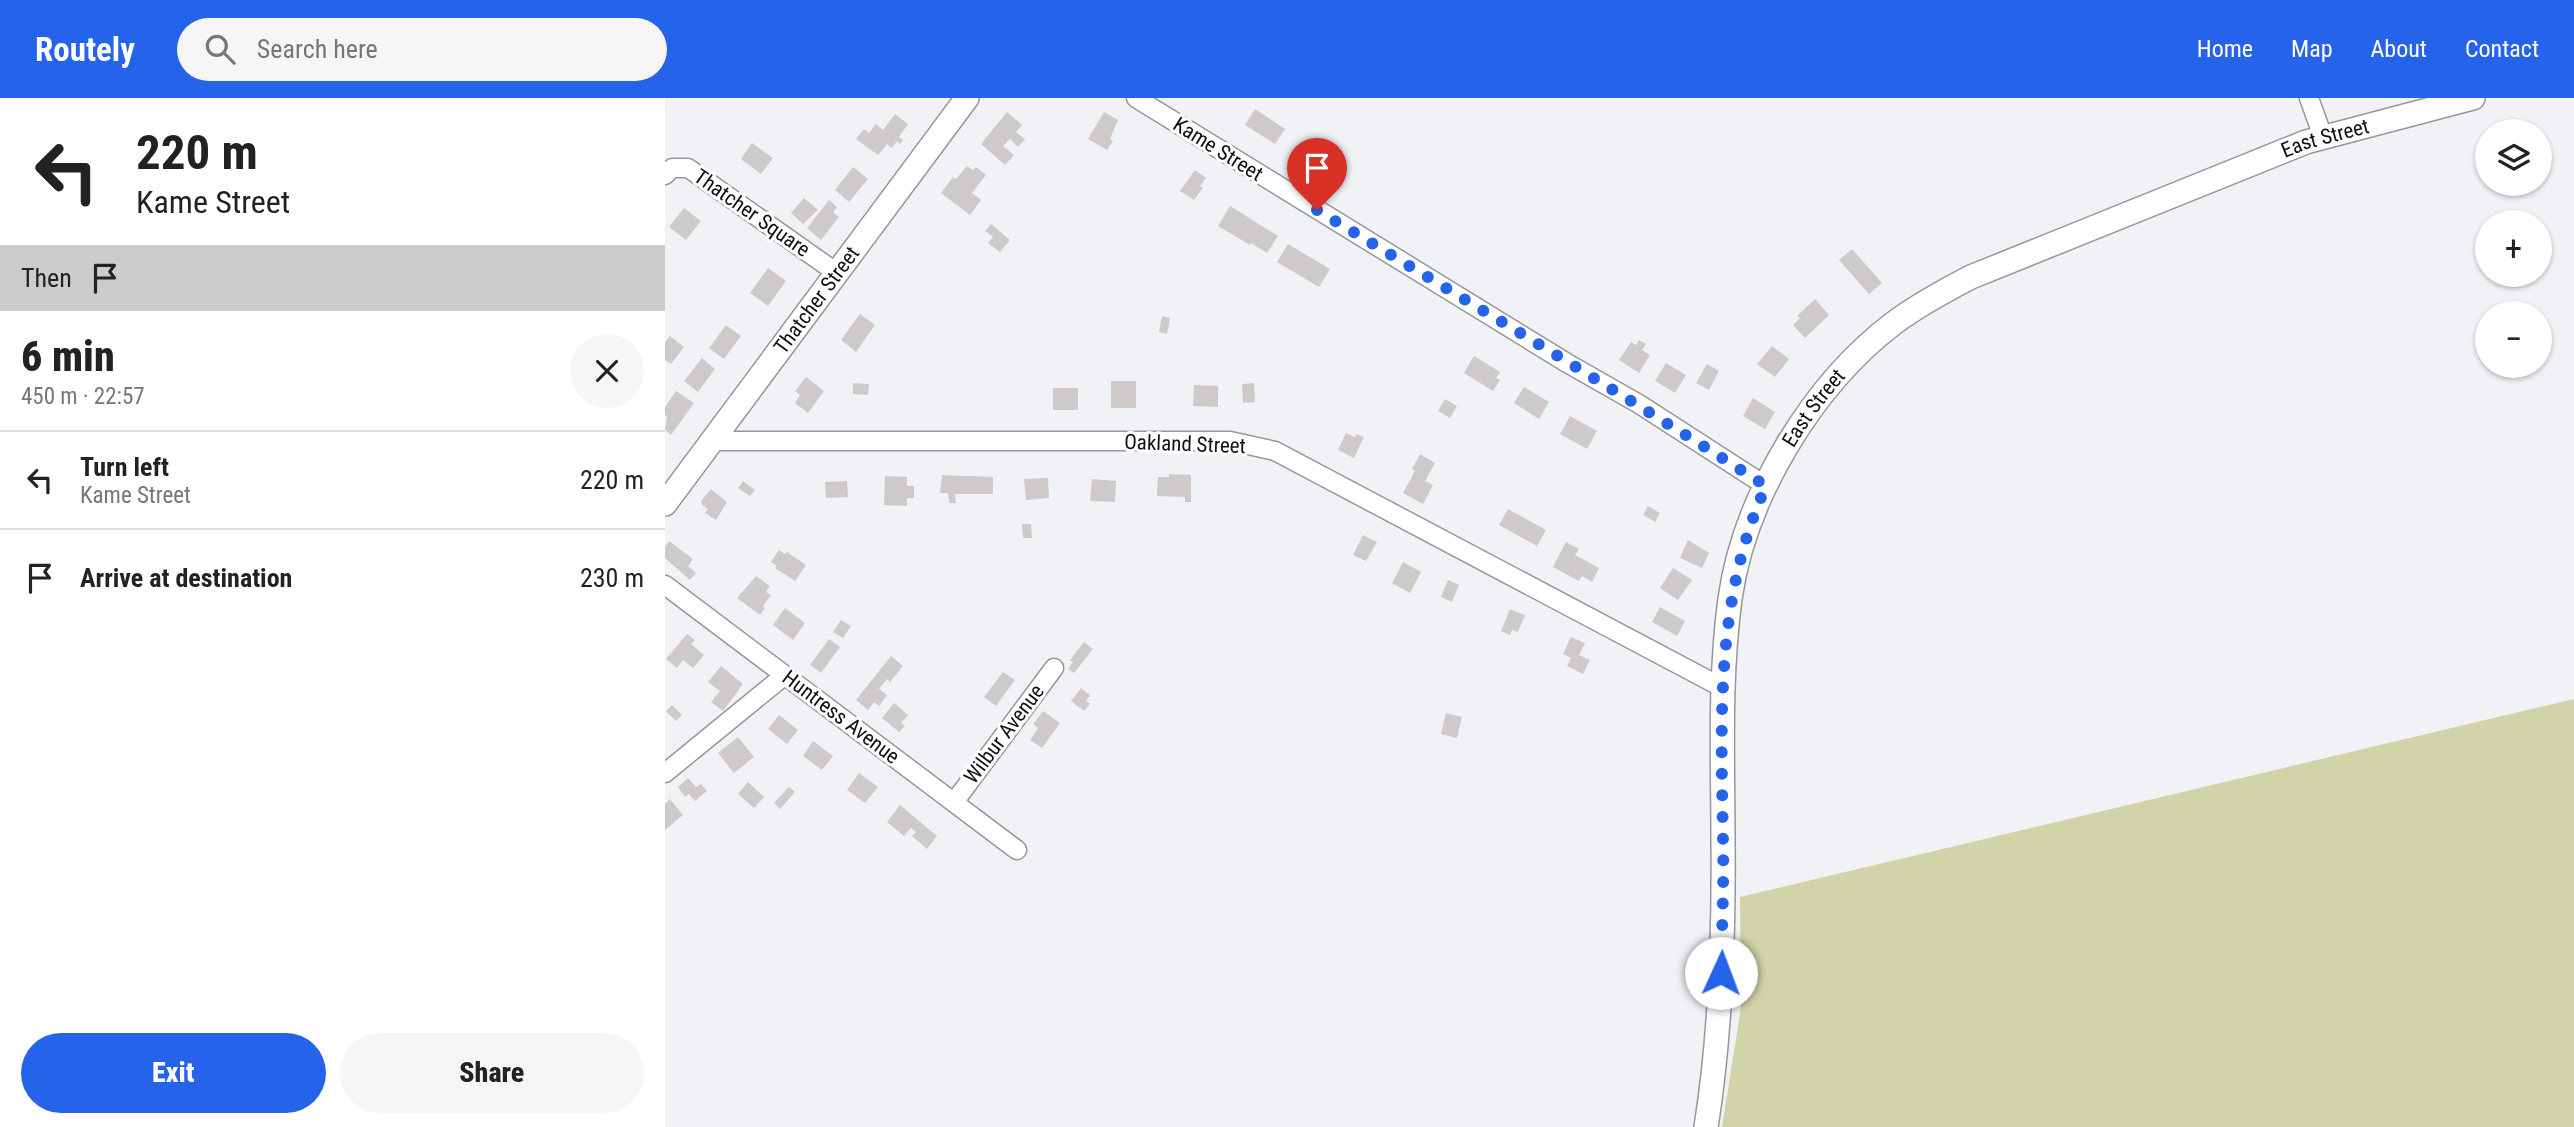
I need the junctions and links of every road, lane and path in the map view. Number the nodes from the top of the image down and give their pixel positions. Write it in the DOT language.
graph roads {
  1 [pos="967,98"];
  2 [pos="1136,98"];
  3 [pos="2309,98"];
  4 [pos="2473,98"];
  5 [pos="2323,137"];
  6 [pos="665,175"];
  7 [pos="837,273"];
  8 [pos="713,441"];
  9 [pos="1766,486"];
  10 [pos="665,505"];
  11 [pos="665,585"];
  12 [pos="1054,668"];
  13 [pos="785,675"];
  14 [pos="1723,688"];
  15 [pos="665,772"];
  16 [pos="955,801"];
  17 [pos="1017,849"];
  18 [pos="1706,1127"];
  1 -- 7 [label="street, Thatcher Street"];
  2 -- 9 [label="street, Kame Street"];
  3 -- 5 [label="street"];
  4 -- 5 [label="street, East Street"];
  5 -- 9 [label="street, East Street"];
  6 -- 7 [label="street, Thatcher Square"];
  7 -- 8 [label="street, Thatcher Street"];
  8 -- 10 [label="street, Thatcher Street"];
  8 -- 14 [label="street, Oakland Street"];
  9 -- 14 [label="street, East Street"];
  11 -- 13 [label="street, Huntress Avenue"];
  12 -- 16 [label="street, Wilbur Avenue"];
  13 -- 15 [label="street"];
  13 -- 16 [label="street, Huntress Avenue"];
  14 -- 18 [label="street, East Street"];
  16 -- 17 [label="street, Huntress Avenue"];
}
